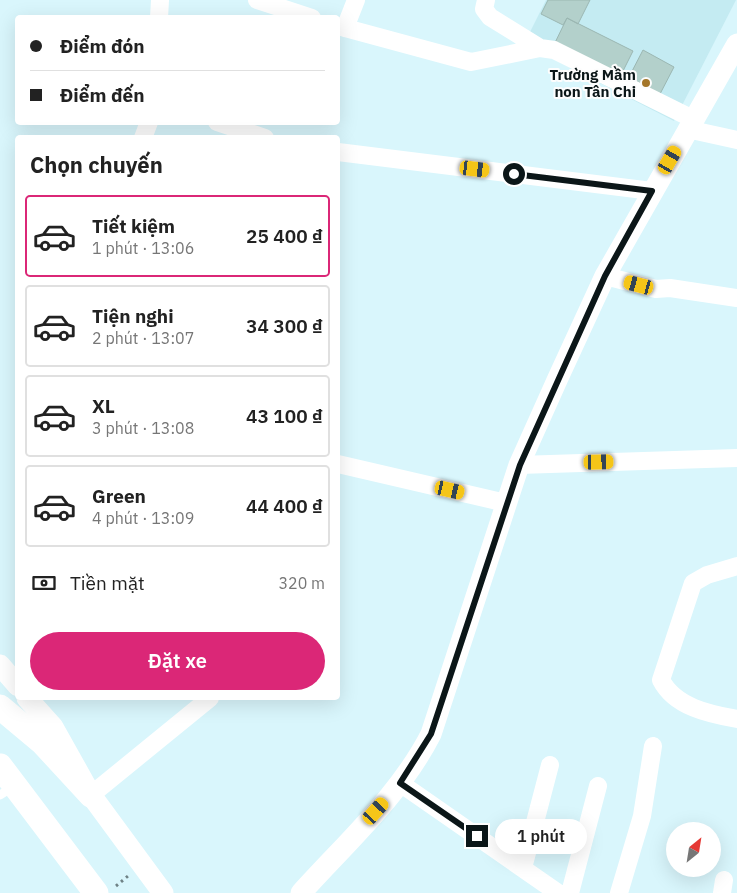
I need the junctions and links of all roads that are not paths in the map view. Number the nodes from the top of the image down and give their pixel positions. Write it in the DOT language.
graph roads {
  1 [pos="160,0"];
  2 [pos="257,0"];
  3 [pos="356,0"];
  4 [pos="486,0"];
  5 [pos="159,15"];
  6 [pos="303,15"];
  7 [pos="341,27"];
  8 [pos="737,44"];
  9 [pos="540,48"];
  10 [pos="690,124"];
  11 [pos="226,125"];
  12 [pos="256,135"];
  13 [pos="737,140"];
  14 [pos="340,152"];
  15 [pos="652,191"];
  16 [pos="605,276"];
  17 [pos="737,298"];
  18 [pos="737,458"];
  19 [pos="340,464"];
  20 [pos="520,465"];
  21 [pos="506,503"];
  22 [pos="737,566"];
  23 [pos="0,666"];
  24 [pos="15,683"];
  25 [pos="29,700"];
  26 [pos="208,700"];
  27 [pos="0,707"];
  28 [pos="737,719"];
  29 [pos="654,746"];
  30 [pos="550,765"];
  31 [pos="0,766"];
  32 [pos="400,783"];
  33 [pos="598,786"];
  34 [pos="7,790"];
  35 [pos="91,795"];
  36 [pos="523,868"];
  37 [pos="105,890"];
  38 [pos="163,893"];
  39 [pos="301,893"];
  40 [pos="558,893"];
  41 [pos="570,893"];
  42 [pos="619,893"];
  1 -- 5 [label="street"];
  2 -- 6 [label="street"];
  3 -- 7 [label="street"];
  4 -- 9 [label="street"];
  7 -- 9 [label="street"];
  8 -- 10 [label="street"];
  9 -- 10 [label="street"];
  10 -- 13 [label="street"];
  10 -- 15 [label="street"];
  11 -- 12 [label="street"];
  14 -- 15 [label="street"];
  15 -- 16 [label="street"];
  16 -- 17 [label="street"];
  16 -- 20 [label="street"];
  18 -- 20 [label="street"];
  19 -- 21 [label="street"];
  20 -- 21 [label="street"];
  21 -- 32 [label="street"];
  22 -- 28 [label="street"];
  23 -- 24 [label="street"];
  25 -- 35 [label="street"];
  26 -- 35 [label="street"];
  27 -- 35 [label="main road"];
  29 -- 42 [label="street"];
  30 -- 36 [label="street"];
  31 -- 34 [label="main road"];
  32 -- 36 [label="street"];
  32 -- 39 [label="street"];
  33 -- 41 [label="street"];
  34 -- 37 [label="main road"];
  35 -- 38 [label="street"];
  36 -- 40 [label="street"];
}
